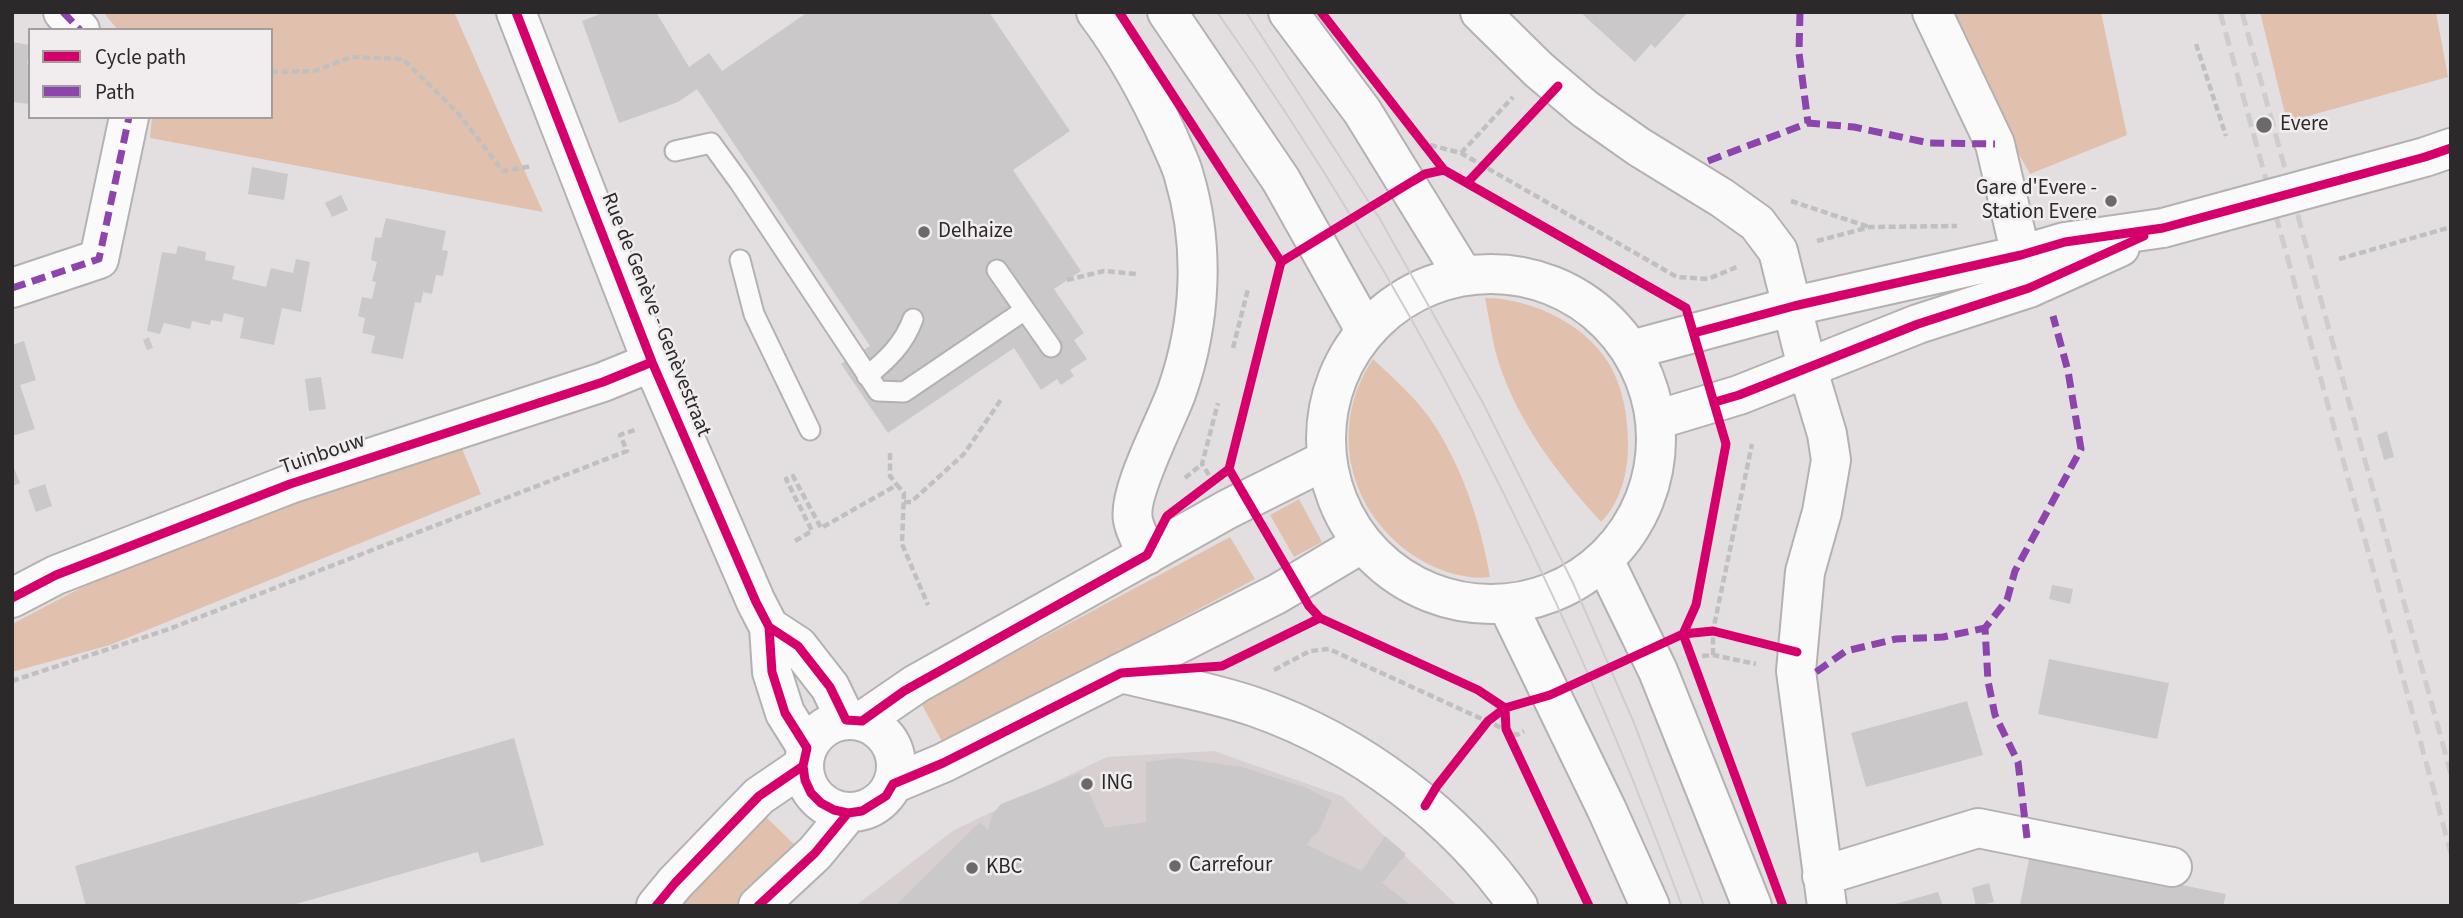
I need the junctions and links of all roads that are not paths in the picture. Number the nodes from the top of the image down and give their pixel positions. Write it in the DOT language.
graph roads {
  1 [pos="63,12"];
  2 [pos="516,12"];
  3 [pos="1096,12"];
  4 [pos="1167,12"];
  5 [pos="1288,12"];
  6 [pos="1480,12"];
  7 [pos="1932,12"];
  8 [pos="78,28"];
  9 [pos="129,119"];
  10 [pos="675,151"];
  11 [pos="2438,152"];
  12 [pos="740,260"];
  13 [pos="997,270"];
  14 [pos="2025,272"];
  15 [pos="1463,275"];
  16 [pos="12,288"];
  17 [pos="1794,306"];
  18 [pos="1025,310"];
  19 [pos="913,319"];
  20 [pos="1365,330"];
  21 [pos="1051,347"];
  22 [pos="1632,350"];
  23 [pos="652,362"];
  24 [pos="1807,368"];
  25 [pos="867,376"];
  26 [pos="1656,420"];
  27 [pos="810,430"];
  28 [pos="1326,460"];
  29 [pos="1361,544"];
  30 [pos="1147,555"];
  31 [pos="1604,560"];
  32 [pos="12,598"];
  33 [pos="1507,604"];
  34 [pos="769,627"];
  35 [pos="1121,673"];
  36 [pos="854,721"];
  37 [pos="805,757"];
  38 [pos="893,784"];
  39 [pos="848,813"];
  40 [pos="2172,867"];
  41 [pos="1824,891"];
  42 [pos="656,906"];
  43 [pos="758,906"];
  44 [pos="1518,906"];
  45 [pos="1650,906"];
  46 [pos="1752,906"];
  1 -- 8 [label="street"];
  2 -- 23 [label="street, Rue de Genève - Genèvestraat"];
  3 -- 30 [label="street"];
  4 -- 20 [label="street"];
  5 -- 15 [label="street"];
  6 -- 17 [label="street"];
  7 -- 14 [label="street"];
  9 -- 16 [label="street"];
  10 -- 25 [label="lane"];
  11 -- 14 [label="street, bridge"];
  12 -- 27 [label="lane"];
  13 -- 18 [label="lane"];
  14 -- 17 [label="street"];
  14 -- 24 [label="street"];
  15 -- 20 [label="street"];
  15 -- 22 [label="street"];
  17 -- 22 [label="street"];
  17 -- 24 [label="street"];
  18 -- 21 [label="lane"];
  18 -- 25 [label="lane"];
  19 -- 25 [label="lane"];
  20 -- 28 [label="street"];
  22 -- 26 [label="street"];
  23 -- 32 [label="street, Tuinbouw"];
  23 -- 34 [label="street, Rue de Genève - Genèvestraat"];
  24 -- 26 [label="street"];
  24 -- 41 [label="street"];
  26 -- 31 [label="street"];
  28 -- 29 [label="street"];
  28 -- 30 [label="street"];
  29 -- 33 [label="street"];
  29 -- 35 [label="street"];
  30 -- 36 [label="street"];
  31 -- 33 [label="street"];
  31 -- 46 [label="street"];
  33 -- 45 [label="street"];
  34 -- 36 [label="street, Rue de Genève - Genèvestraat"];
  34 -- 37 [label="street, Rue de Genève - Genèvestraat"];
  35 -- 38 [label="street"];
  35 -- 44 [label="street"];
  36 -- 37 [label="street"];
  36 -- 38 [label="street"];
  37 -- 39 [label="street"];
  37 -- 42 [label="street"];
  38 -- 39 [label="street"];
  39 -- 43 [label="street"];
  40 -- 41 [label="street"];
}
